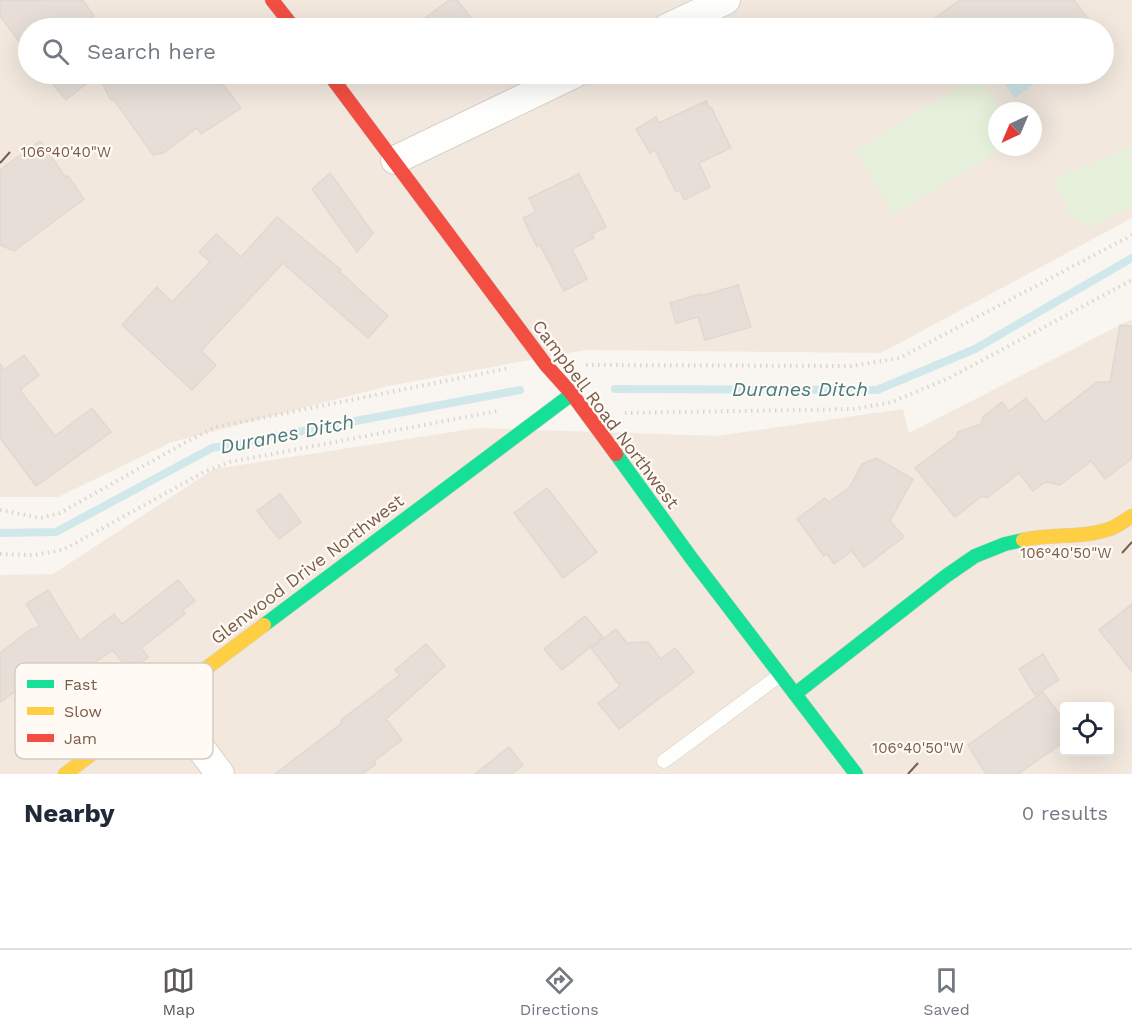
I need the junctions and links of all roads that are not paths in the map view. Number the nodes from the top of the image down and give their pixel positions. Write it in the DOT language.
graph roads {
  1 [pos="272,0"];
  2 [pos="726,0"];
  3 [pos="286,18"];
  4 [pos="688,18"];
  5 [pos="337,84"];
  6 [pos="553,84"];
  7 [pos="394,160"];
  8 [pos="572,394"];
  9 [pos="1132,516"];
  10 [pos="212,663"];
  11 [pos="780,675"];
  12 [pos="795,694"];
  13 [pos="85,759"];
  14 [pos="209,759"];
  15 [pos="664,761"];
  16 [pos="65,774"];
  17 [pos="220,774"];
  18 [pos="856,774"];
  1 -- 3 [label="street"];
  2 -- 4 [label="street"];
  5 -- 7 [label="street, Campbell Road Northwest"];
  6 -- 7 [label="street"];
  7 -- 8 [label="street, Campbell Road Northwest"];
  8 -- 10 [label="street, Glenwood Drive Northwest"];
  8 -- 11 [label="street, Campbell Road Northwest"];
  9 -- 12 [label="street"];
  11 -- 12 [label="street, Campbell Road Northwest"];
  11 -- 15 [label="lane"];
  12 -- 18 [label="street, Campbell Road Northwest"];
  13 -- 16 [label="street, Glenwood Drive Northwest"];
  14 -- 17 [label="street"];
}
